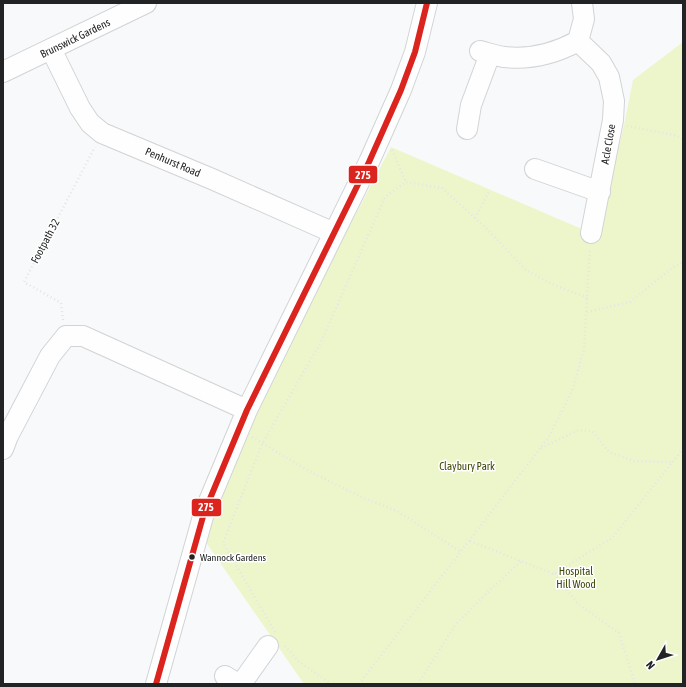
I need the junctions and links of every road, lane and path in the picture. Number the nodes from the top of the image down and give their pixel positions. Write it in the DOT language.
graph roads {
  1 [pos="146,3"];
  2 [pos="427,3"];
  3 [pos="582,3"];
  4 [pos="578,41"];
  5 [pos="51,49"];
  6 [pos="3,72"];
  7 [pos="613,120"];
  8 [pos="468,129"];
  9 [pos="102,133"];
  10 [pos="683,138"];
  11 [pos="391,147"];
  12 [pos="535,169"];
  13 [pos="406,182"];
  14 [pos="490,190"];
  15 [pos="600,192"];
  16 [pos="475,218"];
  17 [pos="334,233"];
  18 [pos="591,233"];
  19 [pos="683,262"];
  20 [pos="588,298"];
  21 [pos="587,312"];
  22 [pos="66,336"];
  23 [pos="247,410"];
  24 [pos="238,431"];
  25 [pos="262,444"];
  26 [pos="3,449"];
  27 [pos="540,449"];
  28 [pos="683,449"];
  29 [pos="672,462"];
  30 [pos="470,541"];
  31 [pos="461,552"];
  32 [pos="521,561"];
  33 [pos="554,574"];
  34 [pos="276,641"];
  35 [pos="235,681"];
  36 [pos="156,684"];
  37 [pos="331,684"];
  38 [pos="359,684"];
  39 [pos="418,684"];
  40 [pos="635,684"];
  1 -- 5 [label="street, Brunswick Gardens"];
  2 -- 17 [label="street"];
  3 -- 4 [label="street"];
  4 -- 7 [label="street, Acle Close"];
  4 -- 8 [label="street"];
  5 -- 6 [label="street, Brunswick Gardens"];
  5 -- 9 [label="street, Penhurst Road"];
  7 -- 10 [label="path"];
  7 -- 15 [label="street, Acle Close"];
  9 -- 17 [label="street, Penhurst Road"];
  9 -- 22 [label="path, Footpath 32"];
  11 -- 13 [label="path"];
  12 -- 15 [label="street"];
  13 -- 16 [label="path"];
  13 -- 25 [label="path"];
  14 -- 16 [label="path"];
  15 -- 18 [label="street, Acle Close"];
  16 -- 20 [label="path"];
  17 -- 23 [label="street"];
  18 -- 20 [label="path"];
  19 -- 21 [label="path"];
  20 -- 21 [label="path"];
  21 -- 27 [label="path"];
  22 -- 23 [label="street"];
  22 -- 26 [label="street"];
  23 -- 24 [label="street"];
  24 -- 25 [label="path"];
  24 -- 36 [label="street"];
  25 -- 31 [label="path"];
  25 -- 34 [label="path"];
  27 -- 29 [label="path"];
  27 -- 30 [label="path"];
  28 -- 29 [label="path"];
  29 -- 33 [label="path"];
  30 -- 31 [label="path"];
  30 -- 32 [label="path"];
  31 -- 38 [label="path"];
  32 -- 33 [label="path"];
  32 -- 39 [label="path"];
  33 -- 40 [label="path"];
  34 -- 35 [label="street"];
  34 -- 37 [label="path"];
}
